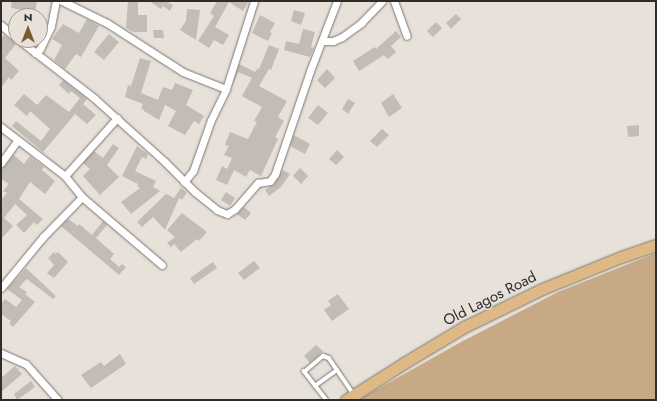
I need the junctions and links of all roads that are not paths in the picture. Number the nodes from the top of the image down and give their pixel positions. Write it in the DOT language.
graph roads {
  1 [pos="56,1"];
  2 [pos="62,1"];
  3 [pos="254,1"];
  4 [pos="337,1"];
  5 [pos="382,1"];
  6 [pos="394,1"];
  7 [pos="407,36"];
  8 [pos="323,41"];
  9 [pos="29,48"];
  10 [pos="35,53"];
  11 [pos="226,89"];
  12 [pos="117,118"];
  13 [pos="1,128"];
  14 [pos="17,141"];
  15 [pos="1,163"];
  16 [pos="65,176"];
  17 [pos="184,182"];
  18 [pos="82,197"];
  19 [pos="656,245"];
  20 [pos="162,265"];
  21 [pos="1,288"];
  22 [pos="1,353"];
  23 [pos="337,370"];
  24 [pos="315,386"];
  25 [pos="350,397"];
  26 [pos="58,400"];
  27 [pos="326,400"];
  1 -- 10 [label="street"];
  2 -- 11 [label="street"];
  3 -- 11 [label="street"];
  4 -- 8 [label="street"];
  5 -- 8 [label="street"];
  6 -- 7 [label="street"];
  8 -- 17 [label="street"];
  9 -- 10 [label="street"];
  10 -- 12 [label="street"];
  11 -- 17 [label="street"];
  12 -- 16 [label="street"];
  12 -- 17 [label="street"];
  13 -- 14 [label="street"];
  14 -- 15 [label="street"];
  14 -- 16 [label="street"];
  16 -- 18 [label="street"];
  18 -- 20 [label="street"];
  18 -- 21 [label="street"];
  19 -- 25 [label="main road, Old Lagos Road"];
  22 -- 26 [label="street"];
  23 -- 24 [label="lane"];
  23 -- 24 [label="lane"];
  23 -- 25 [label="lane"];
  24 -- 27 [label="lane"];
}
